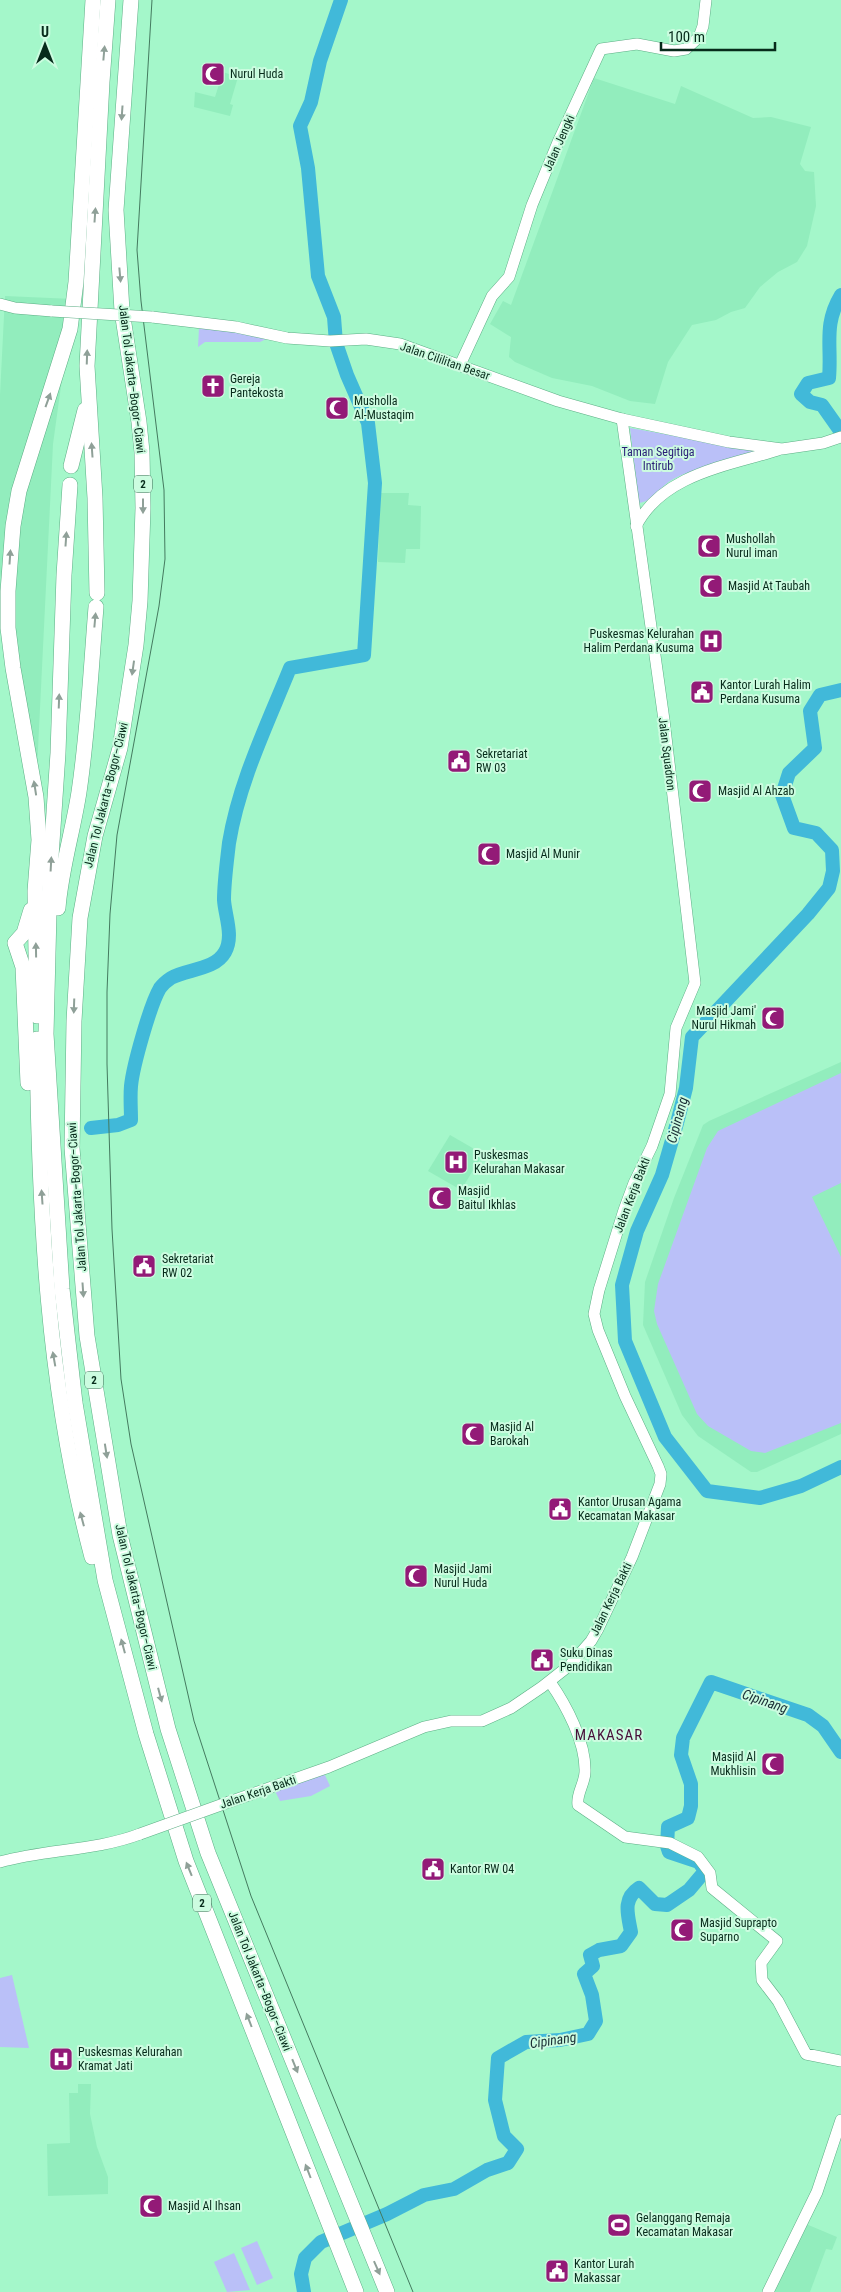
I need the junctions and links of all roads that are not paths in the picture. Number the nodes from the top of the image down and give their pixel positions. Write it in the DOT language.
graph roads {
  1 [pos="93,0"];
  2 [pos="108,0"];
  3 [pos="131,0"];
  4 [pos="706,0"];
  5 [pos="0,304"];
  6 [pos="460,365"];
  7 [pos="88,397"];
  8 [pos="622,419"];
  9 [pos="841,437"];
  10 [pos="782,449"];
  11 [pos="71,466"];
  12 [pos="70,485"];
  13 [pos="636,526"];
  14 [pos="36,891"];
  15 [pos="695,983"];
  16 [pos="51,1122"];
  17 [pos="38,1138"];
  18 [pos="105,1580"];
  19 [pos="550,1682"];
  20 [pos="0,1862"];
  21 [pos="841,2061"];
  22 [pos="841,2120"];
  23 [pos="356,2292"];
  24 [pos="387,2292"];
  25 [pos="768,2292"];
  14 -- 1 [label="highway, one-way"];
  7 -- 2 [label="highway, Jalan Tol Jakarta–Bogor–Ciawi / 2, one-way"];
  3 -- 24 [label="highway, Jalan Tol Jakarta–Bogor–Ciawi / 2, one-way"];
  4 -- 6 [label="street, Jalan Jengki"];
  5 -- 6 [label="street, Jalan Cililitan Besar, bridge"];
  6 -- 8 [label="street, Jalan Cililitan Besar"];
  7 -- 11 [label="highway, Jalan Tol Jakarta–Bogor–Ciawi / 2"];
  16 -- 7 [label="highway, Jalan Tol Jakarta–Bogor–Ciawi / 2, one-way"];
  8 -- 10 [label="street, Jalan Cililitan Besar"];
  8 -- 13 [label="street, Jalan Squadron"];
  9 -- 10 [label="street, Jalan Cililitan Besar"];
  10 -- 13 [label="street"];
  16 -- 12 [label="highway, Jalan Tol Jakarta–Bogor–Ciawi / 2, one-way"];
  13 -- 15 [label="street, Jalan Squadron"];
  17 -- 14 [label="highway, one-way"];
  14 -- 17 [label="highway"];
  15 -- 19 [label="street, Jalan Kerja Bakti"];
  16 -- 18 [label="highway, Jalan Tol Jakarta–Bogor–Ciawi / 2"];
  18 -- 17 [label="highway, one-way"];
  23 -- 18 [label="highway, Jalan Tol Jakarta–Bogor–Ciawi / 2, one-way"];
  19 -- 20 [label="street, Jalan Kerja Bakti, bridge"];
  19 -- 21 [label="street"];
  22 -- 25 [label="street"];
}
